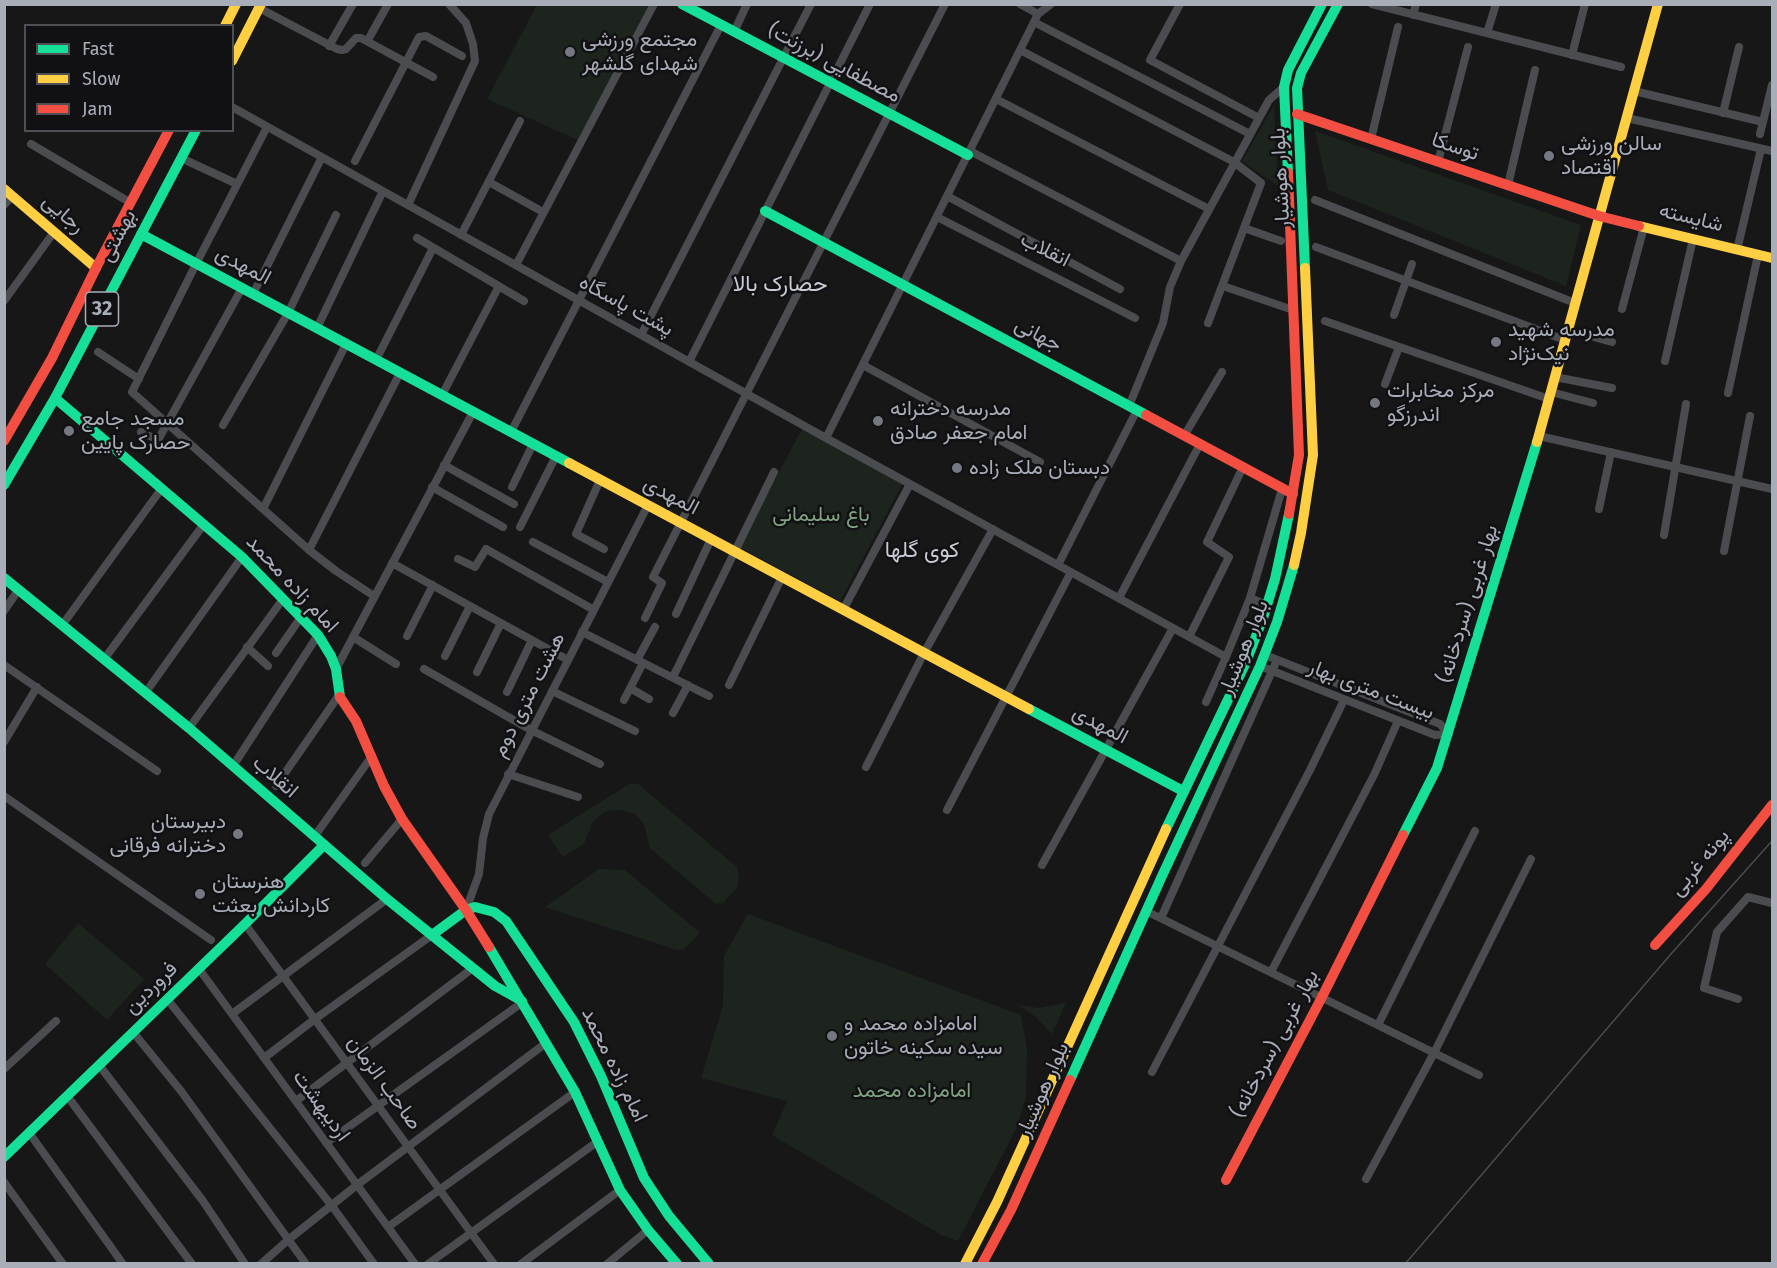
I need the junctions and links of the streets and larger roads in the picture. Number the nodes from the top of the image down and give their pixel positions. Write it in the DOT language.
graph roads {
  1 [pos="236,4"];
  2 [pos="353,4"];
  3 [pos="388,4"];
  4 [pos="449,4"];
  5 [pos="654,4"];
  6 [pos="682,4"];
  7 [pos="747,4"];
  8 [pos="811,4"];
  9 [pos="870,4"];
  10 [pos="945,4"];
  11 [pos="1020,4"];
  12 [pos="1051,4"];
  13 [pos="1180,4"];
  14 [pos="1322,4"];
  15 [pos="1338,4"];
  16 [pos="1372,4"];
  17 [pos="1416,4"];
  18 [pos="1496,4"];
  19 [pos="1585,4"];
  20 [pos="1658,4"];
  21 [pos="260,6"];
  22 [pos="1413,15"];
  23 [pos="1036,18"];
  24 [pos="226,24"];
  25 [pos="721,25"];
  26 [pos="1398,27"];
  27 [pos="734,32"];
  28 [pos="1487,33"];
  29 [pos="368,40"];
  30 [pos="329,46"];
  31 [pos="1468,47"];
  32 [pos="1739,47"];
  33 [pos="1020,50"];
  34 [pos="1572,55"];
  35 [pos="462,56"];
  36 [pos="234,57"];
  37 [pos="783,58"];
  38 [pos="406,62"];
  39 [pos="1621,67"];
  40 [pos="1535,70"];
  41 [pos="433,77"];
  42 [pos="829,82"];
  43 [pos="1773,86"];
  44 [pos="1284,87"];
  45 [pos="1634,91"];
  46 [pos="996,99"];
  47 [pos="234,108"];
  48 [pos="1723,112"];
  49 [pos="889,113"];
  50 [pos="1297,114"];
  51 [pos="1259,118"];
  52 [pos="1627,118"];
  53 [pos="520,121"];
  54 [pos="1762,122"];
  55 [pos="267,127"];
  56 [pos="168,132"];
  57 [pos="195,132"];
  58 [pos="1250,134"];
  59 [pos="1760,134"];
  60 [pos="1371,139"];
  61 [pos="32,144"];
  62 [pos="1761,149"];
  63 [pos="1773,151"];
  64 [pos="969,153"];
  65 [pos="322,157"];
  66 [pos="181,158"];
  67 [pos="354,160"];
  68 [pos="1234,162"];
  69 [pos="1438,162"];
  70 [pos="489,182"];
  71 [pos="237,184"];
  72 [pos="1508,185"];
  73 [pos="383,191"];
  74 [pos="8,193"];
  75 [pos="947,196"];
  76 [pos="1315,200"];
  77 [pos="131,202"];
  78 [pos="4,205"];
  79 [pos="408,205"];
  80 [pos="1209,209"];
  81 [pos="765,211"];
  82 [pos="543,212"];
  83 [pos="336,215"];
  84 [pos="1599,216"];
  85 [pos="937,217"];
  86 [pos="1644,227"];
  87 [pos="1244,228"];
  88 [pos="54,232"];
  89 [pos="141,234"];
  90 [pos="462,235"];
  91 [pos="417,238"];
  92 [pos="1693,239"];
  93 [pos="1281,241"];
  94 [pos="823,242"];
  95 [pos="1316,247"];
  96 [pos="433,248"];
  97 [pos="1737,250"];
  98 [pos="1758,255"];
  99 [pos="1773,258"];
  100 [pos="1181,261"];
  101 [pos="196,264"];
  102 [pos="1412,264"];
  103 [pos="516,265"];
  104 [pos="96,268"];
  105 [pos="1406,282"];
  106 [pos="903,285"];
  107 [pos="499,286"];
  108 [pos="1223,286"];
  109 [pos="242,288"];
  110 [pos="1120,289"];
  111 [pos="253,294"];
  112 [pos="578,300"];
  113 [pos="4,301"];
  114 [pos="524,301"];
  115 [pos="1575,303"];
  116 [pos="1622,309"];
  117 [pos="288,313"];
  118 [pos="1293,314"];
  119 [pos="1394,315"];
  120 [pos="1306,317"];
  121 [pos="1134,318"];
  122 [pos="1325,321"];
  123 [pos="1208,323"];
  124 [pos="317,328"];
  125 [pos="641,335"];
  126 [pos="1567,335"];
  127 [pos="1612,342"];
  128 [pos="346,344"];
  129 [pos="1294,346"];
  130 [pos="1308,347"];
  131 [pos="1399,347"];
  132 [pos="98,352"];
  133 [pos="376,360"];
  134 [pos="689,362"];
  135 [pos="1665,362"];
  136 [pos="863,365"];
  137 [pos="1222,372"];
  138 [pos="400,373"];
  139 [pos="1555,376"];
  140 [pos="139,379"];
  141 [pos="1385,384"];
  142 [pos="1612,388"];
  143 [pos="746,393"];
  144 [pos="1728,393"];
  145 [pos="442,395"];
  146 [pos="1550,396"];
  147 [pos="56,398"];
  148 [pos="1593,403"];
  149 [pos="1686,404"];
  150 [pos="1133,408"];
  151 [pos="473,412"];
  152 [pos="1750,416"];
  153 [pos="168,424"];
  154 [pos="223,425"];
  155 [pos="141,432"];
  156 [pos="511,432"];
  157 [pos="6,435"];
  158 [pos="1184,436"];
  159 [pos="1539,436"];
  160 [pos="826,438"];
  161 [pos="533,444"];
  162 [pos="1200,444"];
  163 [pos="1611,452"];
  164 [pos="556,456"];
  165 [pos="1040,462"];
  166 [pos="444,465"];
  167 [pos="1243,467"];
  168 [pos="1676,467"];
  169 [pos="774,472"];
  170 [pos="600,480"];
  171 [pos="1737,481"];
  172 [pos="910,484"];
  173 [pos="4,485"];
  174 [pos="432,487"];
  175 [pos="512,487"];
  176 [pos="162,488"];
  177 [pos="1282,489"];
  178 [pos="1773,489"];
  179 [pos="1293,494"];
  180 [pos="514,504"];
  181 [pos="648,505"];
  182 [pos="263,509"];
  183 [pos="1599,509"];
  184 [pos="680,523"];
  185 [pos="204,524"];
  186 [pos="503,527"];
  187 [pos="520,527"];
  188 [pos="993,529"];
  189 [pos="1664,535"];
  190 [pos="711,539"];
  191 [pos="533,542"];
  192 [pos="604,549"];
  193 [pos="309,550"];
  194 [pos="734,551"];
  195 [pos="1724,551"];
  196 [pos="242,557"];
  197 [pos="458,559"];
  198 [pos="392,563"];
  199 [pos="1058,565"];
  200 [pos="1071,572"];
  201 [pos="782,577"];
  202 [pos="4,578"];
  203 [pos="608,582"];
  204 [pos="433,585"];
  205 [pos="19,589"];
  206 [pos="375,596"];
  207 [pos="1119,598"];
  208 [pos="1250,598"];
  209 [pos="283,599"];
  210 [pos="1267,604"];
  211 [pos="470,606"];
  212 [pos="594,610"];
  213 [pos="843,610"];
  214 [pos="4,611"];
  215 [pos="676,614"];
  216 [pos="301,617"];
  217 [pos="645,618"];
  218 [pos="501,623"];
  219 [pos="63,624"];
  220 [pos="655,627"];
  221 [pos="1173,628"];
  222 [pos="582,633"];
  223 [pos="318,635"];
  224 [pos="407,636"];
  225 [pos="353,637"];
  226 [pos="1189,637"];
  227 [pos="532,640"];
  228 [pos="247,647"];
  229 [pos="276,653"];
  230 [pos="924,653"];
  231 [pos="445,656"];
  232 [pos="1265,656"];
  233 [pos="1226,657"];
  234 [pos="105,658"];
  235 [pos="568,660"];
  236 [pos="1277,660"];
  237 [pos="640,661"];
  238 [pos="4,664"];
  239 [pos="396,664"];
  240 [pos="268,666"];
  241 [pos="1260,666"];
  242 [pos="336,669"];
  243 [pos="424,669"];
  244 [pos="477,672"];
  245 [pos="1273,672"];
  246 [pos="672,677"];
  247 [pos="688,685"];
  248 [pos="729,685"];
  249 [pos="37,687"];
  250 [pos="630,688"];
  251 [pos="552,691"];
  252 [pos="146,692"];
  253 [pos="507,692"];
  254 [pos="339,695"];
  255 [pos="709,696"];
  256 [pos="1005,696"];
  257 [pos="649,699"];
  258 [pos="624,700"];
  259 [pos="1344,700"];
  260 [pos="1206,702"];
  261 [pos="673,712"];
  262 [pos="1398,721"];
  263 [pos="189,728"];
  264 [pos="531,730"];
  265 [pos="635,731"];
  266 [pos="1449,734"];
  267 [pos="4,742"];
  268 [pos="1106,750"];
  269 [pos="372,756"];
  270 [pos="600,764"];
  271 [pos="233,766"];
  272 [pos="866,767"];
  273 [pos="157,771"];
  274 [pos="508,774"];
  275 [pos="276,786"];
  276 [pos="1183,791"];
  277 [pos="4,796"];
  278 [pos="578,797"];
  279 [pos="1773,806"];
  280 [pos="946,810"];
  281 [pos="402,819"];
  282 [pos="1475,831"];
  283 [pos="314,837"];
  284 [pos="323,846"];
  285 [pos="1531,860"];
  286 [pos="365,863"];
  287 [pos="1042,865"];
  288 [pos="387,899"];
  289 [pos="1773,903"];
  290 [pos="466,910"];
  291 [pos="1146,910"];
  292 [pos="1161,918"];
  293 [pos="245,924"];
  294 [pos="432,935"];
  295 [pos="211,940"];
  296 [pos="1655,945"];
  297 [pos="1217,946"];
  298 [pos="473,968"];
  299 [pos="199,969"];
  300 [pos="1270,972"];
  301 [pos="283,976"];
  302 [pos="1322,997"];
  303 [pos="167,999"];
  304 [pos="1738,999"];
  305 [pos="523,1002"];
  306 [pos="232,1014"];
  307 [pos="315,1019"];
  308 [pos="56,1021"];
  309 [pos="1378,1025"];
  310 [pos="133,1032"];
  311 [pos="546,1043"];
  312 [pos="1434,1053"];
  313 [pos="264,1058"];
  314 [pos="347,1063"];
  315 [pos="99,1065"];
  316 [pos="4,1068"];
  317 [pos="1152,1072"];
  318 [pos="1479,1075"];
  319 [pos="575,1092"];
  320 [pos="68,1097"];
  321 [pos="296,1101"];
  322 [pos="378,1106"];
  323 [pos="30,1134"];
  324 [pos="597,1142"];
  325 [pos="326,1143"];
  326 [pos="409,1147"];
  327 [pos="4,1157"];
  328 [pos="1366,1179"];
  329 [pos="1226,1180"];
  330 [pos="4,1182"];
  331 [pos="357,1185"];
  332 [pos="620,1190"];
  333 [pos="441,1191"];
  334 [pos="332,1206"];
  335 [pos="388,1227"];
  336 [pos="648,1230"];
  337 [pos="471,1233"];
  338 [pos="288,1240"];
  339 [pos="63,1263"];
  340 [pos="123,1263"];
  341 [pos="192,1263"];
  342 [pos="245,1263"];
  343 [pos="261,1263"];
  344 [pos="306,1263"];
  345 [pos="374,1263"];
  346 [pos="415,1263"];
  347 [pos="428,1263"];
  348 [pos="494,1263"];
  349 [pos="521,1263"];
  350 [pos="608,1263"];
  351 [pos="677,1263"];
  352 [pos="709,1263"];
  353 [pos="965,1263"];
  354 [pos="982,1263"];
  1 -- 24 [label="street"];
  2 -- 30 [label="street"];
  3 -- 29 [label="street"];
  4 -- 79 [label="street"];
  5 -- 82 [label="street"];
  6 -- 25 [label="street, مصطفایی (برزنت)"];
  7 -- 27 [label="street"];
  8 -- 37 [label="street"];
  9 -- 42 [label="street"];
  10 -- 49 [label="street"];
  11 -- 23 [label="street"];
  12 -- 23 [label="street"];
  13 -- 51 [label="street"];
  14 -- 44 [label="street, بلوار هوشیار"];
  15 -- 50 [label="street, بلوار هوشیار"];
  16 -- 22 [label="street"];
  17 -- 22 [label="street"];
  18 -- 28 [label="street"];
  19 -- 34 [label="street"];
  20 -- 45 [label="street, بهار غربی (سردخانه)"];
  21 -- 30 [label="street"];
  21 -- 36 [label="street"];
  22 -- 28 [label="street"];
  23 -- 33 [label="street"];
  23 -- 58 [label="street"];
  25 -- 27 [label="street, مصطفایی (برزنت)"];
  25 -- 112 [label="street"];
  26 -- 60 [label="street"];
  27 -- 37 [label="street, مصطفایی (برزنت)"];
  28 -- 34 [label="street"];
  29 -- 30 [label="street"];
  29 -- 38 [label="street"];
  31 -- 69 [label="street"];
  32 -- 48 [label="street"];
  33 -- 46 [label="street"];
  33 -- 68 [label="street"];
  34 -- 39 [label="street"];
  35 -- 38 [label="street"];
  37 -- 42 [label="street, مصطفایی (برزنت)"];
  37 -- 125 [label="street"];
  38 -- 41 [label="street"];
  38 -- 67 [label="street"];
  40 -- 72 [label="street"];
  42 -- 49 [label="street, مصطفایی (برزنت)"];
  42 -- 81 [label="street"];
  43 -- 54 [label="street"];
  44 -- 51 [label="street"];
  44 -- 118 [label="street, بلوار هوشیار"];
  45 -- 48 [label="street"];
  45 -- 52 [label="street, بهار غربی (سردخانه)"];
  46 -- 64 [label="street"];
  46 -- 80 [label="street"];
  47 -- 55 [label="street, پشت پاسگاه"];
  48 -- 54 [label="street"];
  49 -- 64 [label="street, مصطفایی (برزنت)"];
  49 -- 94 [label="street"];
  50 -- 60 [label="street, توسکا"];
  50 -- 120 [label="street, بلوار هوشیار"];
  51 -- 58 [label="street"];
  52 -- 62 [label="street"];
  52 -- 84 [label="street, بهار غربی (سردخانه)"];
  53 -- 70 [label="street"];
  54 -- 59 [label="street"];
  55 -- 65 [label="street, پشت پاسگاه"];
  55 -- 71 [label="street"];
  56 -- 77 [label="street, بهشتی / 32"];
  57 -- 66 [label="street, بهشتی / 32"];
  58 -- 68 [label="street"];
  60 -- 69 [label="street, توسکا"];
  61 -- 77 [label="street"];
  62 -- 63 [label="street"];
  62 -- 97 [label="street"];
  64 -- 75 [label="street"];
  64 -- 100 [label="street"];
  65 -- 73 [label="street, پشت پاسگاه"];
  65 -- 111 [label="street"];
  66 -- 71 [label="street"];
  66 -- 89 [label="street, بهشتی / 32"];
  68 -- 80 [label="street"];
  68 -- 87 [label="street"];
  69 -- 72 [label="street, توسکا"];
  70 -- 82 [label="street"];
  70 -- 90 [label="street"];
  71 -- 101 [label="street"];
  72 -- 84 [label="street, توسکا"];
  73 -- 79 [label="street, پشت پاسگاه"];
  73 -- 124 [label="street"];
  74 -- 78 [label="street"];
  74 -- 88 [label="street, رجایی"];
  75 -- 85 [label="street"];
  75 -- 110 [label="street"];
  76 -- 115 [label="street"];
  77 -- 104 [label="street, بهشتی / 32"];
  79 -- 90 [label="street, پشت پاسگاه"];
  80 -- 100 [label="street"];
  81 -- 94 [label="street, جهانی"];
  81 -- 134 [label="street"];
  82 -- 103 [label="street"];
  83 -- 117 [label="street"];
  84 -- 86 [label="street, شایسته"];
  84 -- 115 [label="street, بهار غربی (سردخانه)"];
  85 -- 106 [label="street"];
  85 -- 121 [label="street, انقلاب"];
  86 -- 92 [label="street, شایسته"];
  86 -- 116 [label="street"];
  87 -- 93 [label="street"];
  87 -- 108 [label="street"];
  88 -- 104 [label="street, رجایی"];
  88 -- 113 [label="street"];
  89 -- 101 [label="street, المهدی"];
  89 -- 147 [label="street, بهشتی / 32"];
  90 -- 103 [label="street, پشت پاسگاه"];
  91 -- 96 [label="street"];
  92 -- 97 [label="street, شایسته"];
  92 -- 135 [label="street"];
  94 -- 106 [label="street, جهانی"];
  94 -- 143 [label="street"];
  95 -- 105 [label="street"];
  96 -- 107 [label="street"];
  96 -- 133 [label="street"];
  97 -- 98 [label="street, شایسته"];
  98 -- 99 [label="street, شایسته"];
  98 -- 144 [label="street"];
  100 -- 150 [label="street"];
  101 -- 109 [label="street, المهدی"];
  101 -- 140 [label="street"];
  102 -- 105 [label="street"];
  103 -- 112 [label="street, پشت پاسگاه"];
  104 -- 157 [label="street, بهشتی / 32"];
  105 -- 119 [label="street"];
  105 -- 126 [label="street"];
  106 -- 136 [label="street"];
  106 -- 150 [label="street, جهانی"];
  107 -- 114 [label="street"];
  107 -- 145 [label="street"];
  108 -- 118 [label="street"];
  108 -- 123 [label="street"];
  109 -- 111 [label="street, المهدی"];
  109 -- 153 [label="street"];
  111 -- 117 [label="street, المهدی"];
  112 -- 125 [label="street, پشت پاسگاه"];
  112 -- 156 [label="street"];
  115 -- 126 [label="street, بهار غربی (سردخانه)"];
  117 -- 124 [label="street, المهدی"];
  117 -- 154 [label="street"];
  118 -- 120 [label="street"];
  118 -- 129 [label="street, بلوار هوشیار"];
  120 -- 130 [label="street, بلوار هوشیار"];
  122 -- 131 [label="street"];
  124 -- 128 [label="street, المهدی"];
  125 -- 134 [label="street, پشت پاسگاه"];
  126 -- 127 [label="street"];
  126 -- 139 [label="street, بهار غربی (سردخانه)"];
  128 -- 133 [label="street, المهدی"];
  128 -- 182 [label="street"];
  129 -- 130 [label="street"];
  129 -- 179 [label="street, بلوار هوشیار"];
  130 -- 232 [label="street, بلوار هوشیار"];
  131 -- 141 [label="street"];
  131 -- 146 [label="street"];
  132 -- 140 [label="street"];
  133 -- 138 [label="street, المهدی"];
  134 -- 143 [label="street, پشت پاسگاه"];
  136 -- 160 [label="street"];
  136 -- 165 [label="street"];
  137 -- 158 [label="street"];
  138 -- 145 [label="street, المهدی"];
  138 -- 193 [label="street"];
  139 -- 142 [label="street"];
  139 -- 146 [label="street, بهار غربی (سردخانه)"];
  140 -- 153 [label="street"];
  143 -- 160 [label="street, پشت پاسگاه"];
  143 -- 184 [label="street"];
  145 -- 151 [label="street, المهدی"];
  146 -- 148 [label="street"];
  146 -- 159 [label="street, بهار غربی (سردخانه)"];
  147 -- 173 [label="street, بهشتی / 32"];
  147 -- 176 [label="street, امام زاده محمد"];
  149 -- 168 [label="street"];
  150 -- 158 [label="street, جهانی"];
  150 -- 199 [label="street"];
  151 -- 156 [label="street, المهدی"];
  151 -- 166 [label="street"];
  152 -- 171 [label="street"];
  153 -- 155 [label="street"];
  153 -- 182 [label="street"];
  156 -- 161 [label="street, المهدی"];
  158 -- 162 [label="street, جهانی"];
  159 -- 163 [label="street"];
  159 -- 266 [label="street, بهار غربی (سردخانه)"];
  160 -- 172 [label="street"];
  161 -- 164 [label="street, المهدی"];
  161 -- 175 [label="street"];
  162 -- 167 [label="street, جهانی"];
  162 -- 207 [label="street"];
  163 -- 168 [label="street"];
  163 -- 183 [label="street"];
  164 -- 170 [label="street, المهدی"];
  164 -- 187 [label="street"];
  166 -- 174 [label="street"];
  166 -- 180 [label="street"];
  167 -- 177 [label="street, جهانی"];
  167 -- 226 [label="street"];
  168 -- 171 [label="street"];
  168 -- 189 [label="street"];
  169 -- 194 [label="street"];
  170 -- 181 [label="street, المهدی"];
  170 -- 192 [label="street"];
  171 -- 178 [label="street"];
  171 -- 195 [label="street"];
  172 -- 188 [label="street"];
  172 -- 213 [label="street"];
  174 -- 186 [label="street"];
  174 -- 198 [label="street"];
  176 -- 185 [label="street, امام زاده محمد"];
  176 -- 219 [label="street"];
  177 -- 179 [label="street, جهانی"];
  177 -- 208 [label="street"];
  179 -- 210 [label="street, بلوار هوشیار"];
  181 -- 184 [label="street, المهدی"];
  181 -- 203 [label="street, هشت متری دوم"];
  182 -- 193 [label="street"];
  184 -- 190 [label="street, المهدی"];
  184 -- 217 [label="street"];
  185 -- 196 [label="street, امام زاده محمد"];
  185 -- 234 [label="street"];
  188 -- 199 [label="street"];
  188 -- 230 [label="street"];
  190 -- 194 [label="street, المهدی"];
  190 -- 215 [label="street"];
  191 -- 203 [label="street"];
  193 -- 206 [label="street"];
  194 -- 201 [label="street, المهدی"];
  194 -- 246 [label="street"];
  196 -- 209 [label="street, امام زاده محمد"];
  196 -- 252 [label="street"];
  197 -- 212 [label="street"];
  198 -- 204 [label="street"];
  198 -- 206 [label="street"];
  199 -- 200 [label="street"];
  200 -- 207 [label="street"];
  200 -- 256 [label="street"];
  201 -- 213 [label="street, المهدی"];
  201 -- 248 [label="street"];
  202 -- 205 [label="street, انقلاب"];
  203 -- 212 [label="street, هشت متری دوم"];
  204 -- 211 [label="street"];
  204 -- 224 [label="street"];
  205 -- 214 [label="street"];
  205 -- 219 [label="street, انقلاب"];
  206 -- 225 [label="street"];
  207 -- 221 [label="street"];
  208 -- 210 [label="street"];
  208 -- 233 [label="street"];
  209 -- 216 [label="street, امام زاده محمد"];
  209 -- 228 [label="street"];
  210 -- 276 [label="street, بلوار هوشیار"];
  211 -- 218 [label="street"];
  211 -- 231 [label="street"];
  212 -- 222 [label="street, هشت متری دوم"];
  213 -- 230 [label="street, المهدی"];
  216 -- 223 [label="street, امام زاده محمد"];
  216 -- 229 [label="street"];
  218 -- 227 [label="street"];
  218 -- 244 [label="street"];
  219 -- 234 [label="street, انقلاب"];
  220 -- 237 [label="street"];
  221 -- 226 [label="street"];
  221 -- 268 [label="street"];
  222 -- 235 [label="street, هشت متری دوم"];
  222 -- 237 [label="street"];
  223 -- 242 [label="street, امام زاده محمد"];
  223 -- 271 [label="street"];
  225 -- 239 [label="street"];
  225 -- 242 [label="street"];
  226 -- 233 [label="street"];
  227 -- 235 [label="street"];
  227 -- 253 [label="street"];
  228 -- 240 [label="street"];
  228 -- 263 [label="street"];
  230 -- 256 [label="street, المهدی"];
  230 -- 272 [label="street"];
  232 -- 236 [label="street, بیست متری بهار"];
  232 -- 241 [label="street, بلوار هوشیار"];
  233 -- 260 [label="street"];
  234 -- 252 [label="street, انقلاب"];
  235 -- 251 [label="street, هشت متری دوم"];
  236 -- 245 [label="street"];
  236 -- 266 [label="street, بیست متری بهار"];
  237 -- 246 [label="street"];
  237 -- 250 [label="street"];
  238 -- 249 [label="street"];
  241 -- 245 [label="street, بیست متری بهار"];
  241 -- 291 [label="street, بلوار هوشیار"];
  242 -- 254 [label="street, امام زاده محمد"];
  243 -- 264 [label="street"];
  245 -- 259 [label="street, بیست متری بهار"];
  245 -- 292 [label="street"];
  246 -- 247 [label="street"];
  247 -- 255 [label="street"];
  247 -- 261 [label="street"];
  249 -- 267 [label="street"];
  249 -- 273 [label="street"];
  250 -- 257 [label="street"];
  250 -- 258 [label="street"];
  251 -- 264 [label="street, هشت متری دوم"];
  251 -- 265 [label="street"];
  252 -- 263 [label="street, انقلاب"];
  254 -- 269 [label="street, امام زاده محمد"];
  254 -- 275 [label="street"];
  256 -- 268 [label="street, المهدی"];
  256 -- 280 [label="street"];
  259 -- 262 [label="street, بیست متری بهار"];
  259 -- 297 [label="street"];
  262 -- 266 [label="street, بیست متری بهار"];
  262 -- 300 [label="street"];
  263 -- 271 [label="street, انقلاب"];
  264 -- 270 [label="street"];
  264 -- 274 [label="street, هشت متری دوم"];
  266 -- 302 [label="street, بهار غربی (سردخانه)"];
  268 -- 276 [label="street, المهدی"];
  268 -- 287 [label="street"];
  269 -- 281 [label="street, امام زاده محمد"];
  269 -- 283 [label="street"];
  271 -- 283 [label="street, انقلاب"];
  274 -- 278 [label="street"];
  274 -- 290 [label="street, هشت متری دوم"];
  276 -- 353 [label="street, بلوار هوشیار"];
  277 -- 295 [label="street"];
  279 -- 296 [label="street, پونه غربی"];
  281 -- 286 [label="street"];
  281 -- 290 [label="street, امام زاده محمد"];
  282 -- 309 [label="street"];
  283 -- 284 [label="street, انقلاب"];
  284 -- 288 [label="street, انقلاب"];
  284 -- 293 [label="street, فروردین"];
  285 -- 312 [label="street"];
  288 -- 294 [label="street, انقلاب"];
  288 -- 301 [label="street"];
  289 -- 304 [label="street"];
  290 -- 294 [label="street"];
  290 -- 305 [label="street, امام زاده محمد"];
  290 -- 352 [label="street, امام زاده محمد"];
  291 -- 292 [label="street"];
  291 -- 354 [label="street, بلوار هوشیار"];
  292 -- 297 [label="street"];
  293 -- 299 [label="street, فروردین"];
  293 -- 301 [label="street, صاحب الزمان"];
  294 -- 298 [label="street, انقلاب"];
  294 -- 307 [label="street"];
  297 -- 300 [label="street"];
  297 -- 317 [label="street"];
  298 -- 305 [label="street, انقلاب"];
  298 -- 314 [label="street"];
  299 -- 303 [label="street, فروردین"];
  299 -- 306 [label="street, اردیبهشت"];
  300 -- 302 [label="street"];
  301 -- 306 [label="street"];
  301 -- 307 [label="street, صاحب الزمان"];
  302 -- 309 [label="street"];
  302 -- 329 [label="street, بهار غربی (سردخانه)"];
  303 -- 310 [label="street, فروردین"];
  303 -- 334 [label="street"];
  305 -- 311 [label="street, امام زاده محمد"];
  305 -- 322 [label="street"];
  306 -- 313 [label="street, اردیبهشت"];
  307 -- 313 [label="street"];
  307 -- 314 [label="street, صاحب الزمان"];
  308 -- 316 [label="street"];
  309 -- 312 [label="street"];
  310 -- 315 [label="street, فروردین"];
  310 -- 338 [label="street"];
  311 -- 319 [label="street, امام زاده محمد"];
  311 -- 326 [label="street"];
  312 -- 318 [label="street"];
  312 -- 328 [label="street"];
  313 -- 321 [label="street, اردیبهشت"];
  314 -- 321 [label="street"];
  314 -- 322 [label="street, صاحب الزمان"];
  315 -- 320 [label="street, فروردین"];
  315 -- 342 [label="street"];
  319 -- 324 [label="street, امام زاده محمد"];
  319 -- 333 [label="street"];
  320 -- 323 [label="street, فروردین"];
  320 -- 341 [label="street"];
  321 -- 325 [label="street, اردیبهشت"];
  322 -- 325 [label="street"];
  322 -- 326 [label="street, صاحب الزمان"];
  323 -- 327 [label="street, فروردین"];
  323 -- 340 [label="street"];
  324 -- 332 [label="street, امام زاده محمد"];
  324 -- 337 [label="street"];
  325 -- 331 [label="street, اردیبهشت"];
  326 -- 331 [label="street"];
  326 -- 333 [label="street, صاحب الزمان"];
  330 -- 339 [label="street"];
  331 -- 334 [label="street"];
  331 -- 335 [label="street, اردیبهشت"];
  332 -- 336 [label="street, امام زاده محمد"];
  332 -- 349 [label="street"];
  333 -- 335 [label="street"];
  333 -- 337 [label="street, صاحب الزمان"];
  334 -- 338 [label="street"];
  334 -- 345 [label="street"];
  335 -- 346 [label="street, اردیبهشت"];
  336 -- 350 [label="street"];
  336 -- 351 [label="street, امام زاده محمد"];
  337 -- 347 [label="street"];
  337 -- 348 [label="street, صاحب الزمان"];
  338 -- 343 [label="street"];
  338 -- 344 [label="street"];
}
